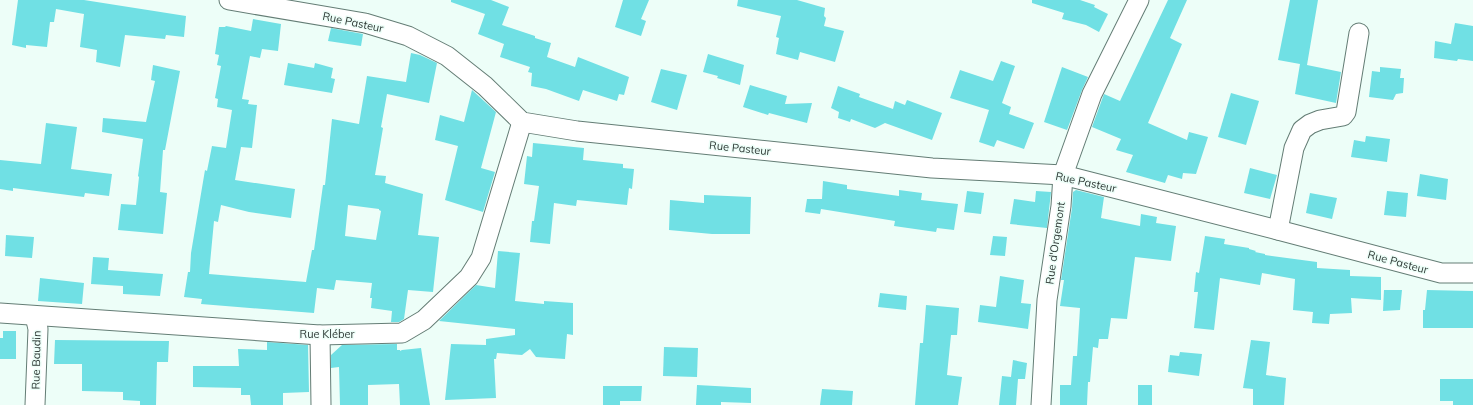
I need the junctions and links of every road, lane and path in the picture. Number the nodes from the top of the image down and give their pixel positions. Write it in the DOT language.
graph roads {
  1 [pos="229,0"];
  2 [pos="1139,0"];
  3 [pos="1359,33"];
  4 [pos="522,122"];
  5 [pos="1063,175"];
  6 [pos="1279,224"];
  7 [pos="1473,273"];
  8 [pos="0,314"];
  9 [pos="35,316"];
  10 [pos="320,335"];
  11 [pos="35,405"];
  12 [pos="321,405"];
  13 [pos="1041,405"];
  1 -- 4 [label="street, Rue Pasteur"];
  2 -- 5 [label="street, Rue d'Orgemont"];
  3 -- 6 [label="street"];
  4 -- 5 [label="street, Rue Pasteur"];
  4 -- 10 [label="street, Rue Kléber"];
  5 -- 6 [label="street, Rue Pasteur"];
  5 -- 13 [label="street, Rue d'Orgemont"];
  6 -- 7 [label="street, Rue Pasteur"];
  8 -- 9 [label="street, Rue Kléber"];
  9 -- 10 [label="street, Rue Kléber"];
  9 -- 11 [label="street, Rue Baudin"];
  10 -- 12 [label="street"];
}
